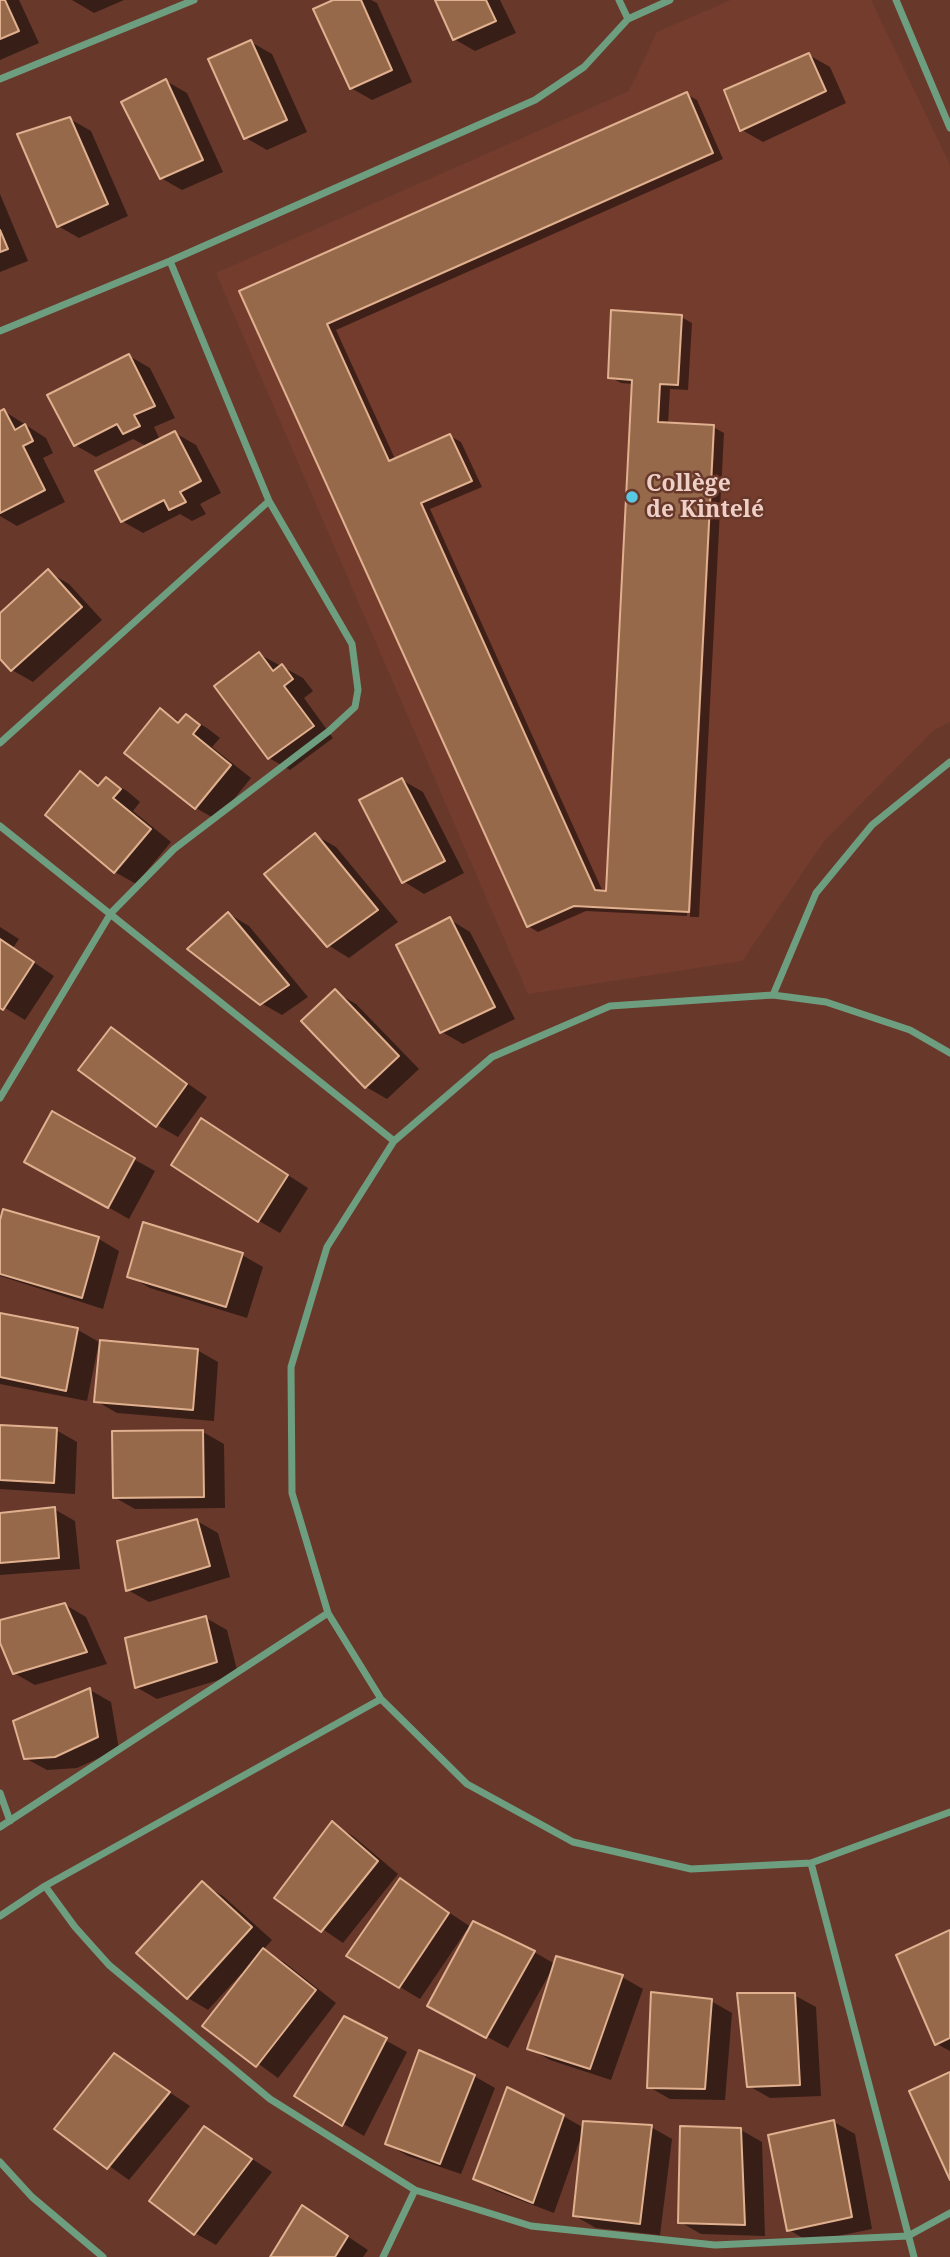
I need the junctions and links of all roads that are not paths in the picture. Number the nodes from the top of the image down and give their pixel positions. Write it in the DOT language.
graph roads {
  1 [pos="194,0"];
  2 [pos="620,0"];
  3 [pos="670,0"];
  4 [pos="895,0"];
  5 [pos="628,19"];
  6 [pos="0,79"];
  7 [pos="950,128"];
  8 [pos="170,261"];
  9 [pos="0,331"];
  10 [pos="269,500"];
  11 [pos="0,743"];
  12 [pos="950,762"];
  13 [pos="0,826"];
  14 [pos="111,913"];
  15 [pos="773,995"];
  16 [pos="950,1053"];
  17 [pos="0,1098"];
  18 [pos="394,1141"];
  19 [pos="328,1613"];
  20 [pos="381,1699"];
  21 [pos="0,1793"];
  22 [pos="950,1812"];
  23 [pos="10,1821"];
  24 [pos="0,1827"];
  25 [pos="811,1864"];
  26 [pos="46,1886"];
  27 [pos="0,1916"];
  28 [pos="0,2162"];
  29 [pos="415,2190"];
  30 [pos="950,2213"];
  31 [pos="908,2236"];
  32 [pos="103,2257"];
  33 [pos="383,2257"];
  34 [pos="914,2257"];
  1 -- 6 [label="street"];
  2 -- 5 [label="street"];
  3 -- 5 [label="street"];
  4 -- 7 [label="street"];
  5 -- 8 [label="street"];
  8 -- 9 [label="street"];
  8 -- 10 [label="street"];
  10 -- 11 [label="street"];
  10 -- 14 [label="street"];
  12 -- 15 [label="street"];
  13 -- 14 [label="street"];
  14 -- 17 [label="street"];
  14 -- 18 [label="street"];
  15 -- 16 [label="street"];
  15 -- 18 [label="street"];
  18 -- 19 [label="street"];
  19 -- 20 [label="street"];
  19 -- 23 [label="street"];
  20 -- 25 [label="street"];
  20 -- 26 [label="street"];
  21 -- 23 [label="street"];
  22 -- 25 [label="street"];
  23 -- 24 [label="street"];
  25 -- 31 [label="street"];
  26 -- 27 [label="street"];
  26 -- 29 [label="street"];
  28 -- 32 [label="street"];
  29 -- 31 [label="street"];
  29 -- 33 [label="street"];
  30 -- 31 [label="street"];
  31 -- 34 [label="street"];
}
